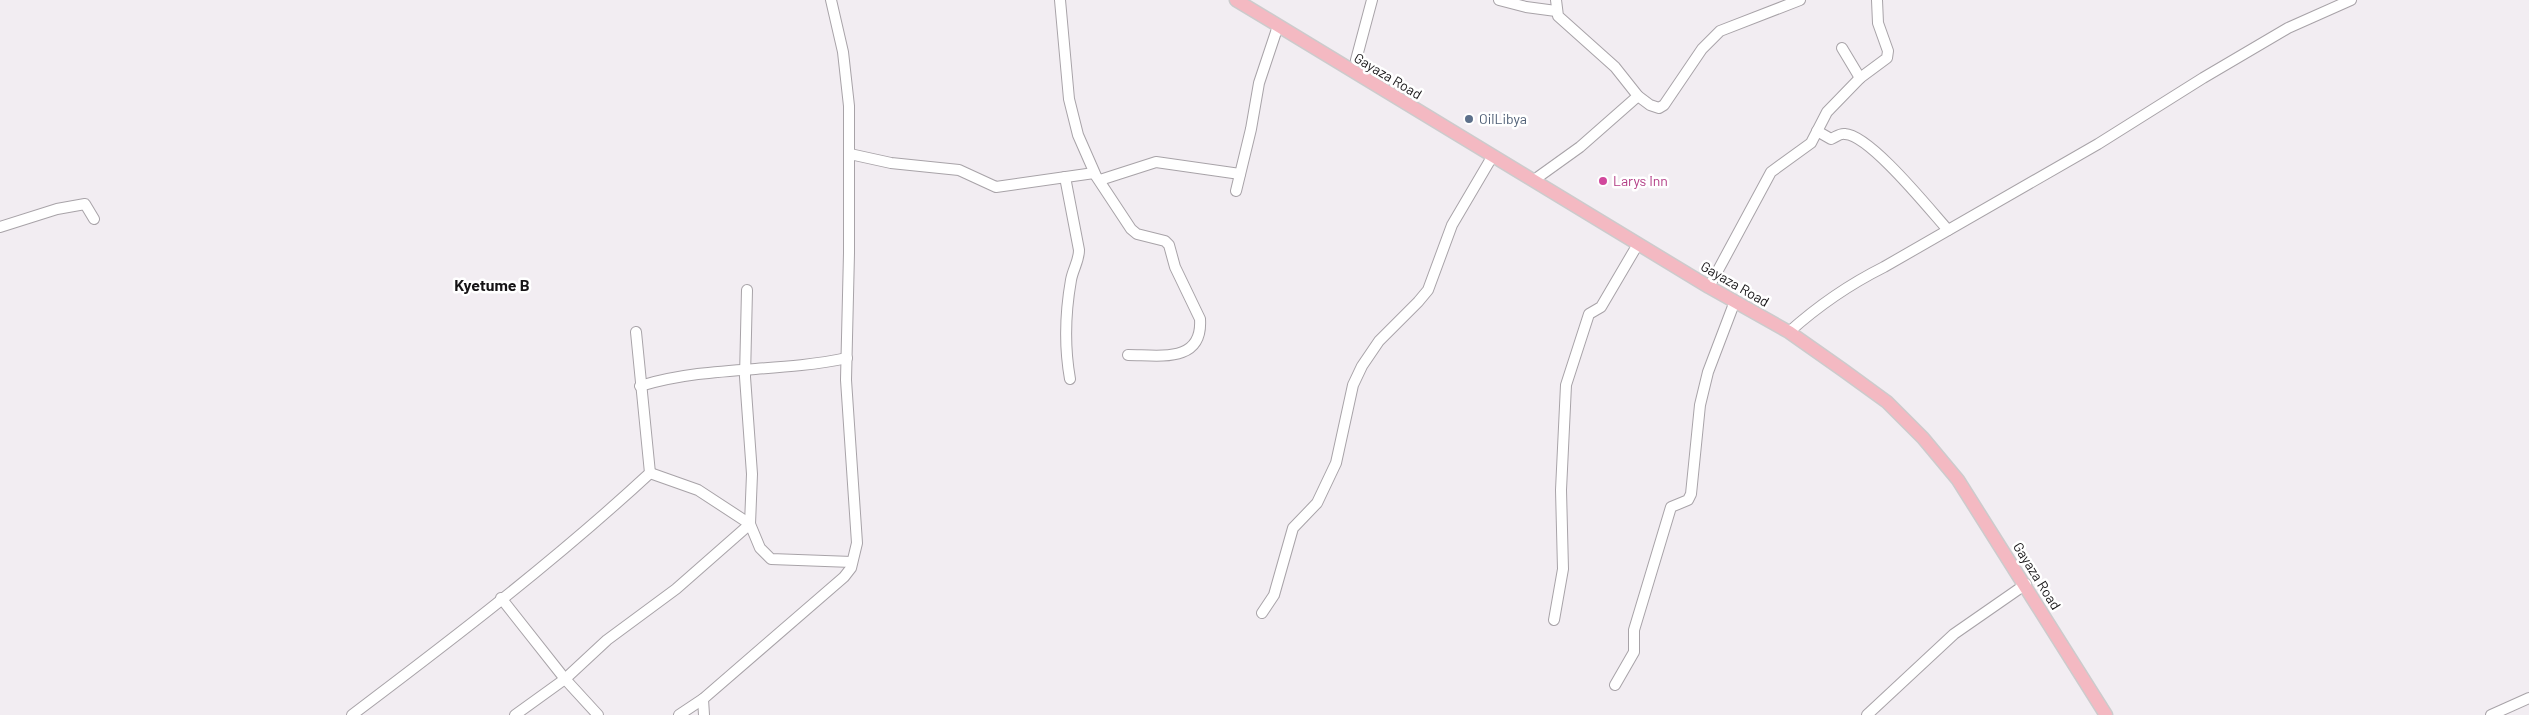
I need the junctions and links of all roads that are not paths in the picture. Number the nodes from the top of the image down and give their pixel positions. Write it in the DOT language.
graph roads {
  1 [pos="831,0"];
  2 [pos="1060,0"];
  3 [pos="1236,0"];
  4 [pos="1372,0"];
  5 [pos="1499,0"];
  6 [pos="1770,0"];
  7 [pos="1800,0"];
  8 [pos="1877,0"];
  9 [pos="2351,0"];
  10 [pos="1556,5"];
  11 [pos="1772,11"];
  12 [pos="1278,26"];
  13 [pos="1842,48"];
  14 [pos="1356,60"];
  15 [pos="1860,78"];
  16 [pos="1638,96"];
  17 [pos="1817,131"];
  18 [pos="850,154"];
  19 [pos="1492,157"];
  20 [pos="1240,174"];
  21 [pos="1097,176"];
  22 [pos="1065,178"];
  23 [pos="1534,180"];
  24 [pos="1236,191"];
  25 [pos="94,219"];
  26 [pos="0,226"];
  27 [pos="1948,230"];
  28 [pos="1638,244"];
  29 [pos="1709,287"];
  30 [pos="747,290"];
  31 [pos="1735,301"];
  32 [pos="636,332"];
  33 [pos="1789,332"];
  34 [pos="1128,355"];
  35 [pos="847,358"];
  36 [pos="745,368"];
  37 [pos="1070,379"];
  38 [pos="640,386"];
  39 [pos="650,473"];
  40 [pos="750,524"];
  41 [pos="852,562"];
  42 [pos="2026,584"];
  43 [pos="501,598"];
  44 [pos="1262,613"];
  45 [pos="1554,620"];
  46 [pos="565,680"];
  47 [pos="1615,685"];
  48 [pos="2529,698"];
  49 [pos="703,699"];
  50 [pos="352,715"];
  51 [pos="515,715"];
  52 [pos="598,715"];
  53 [pos="679,715"];
  54 [pos="704,715"];
  55 [pos="1867,715"];
  56 [pos="2106,715"];
  57 [pos="2491,715"];
  1 -- 18 [label="street"];
  2 -- 21 [label="street"];
  3 -- 12 [label="main road, Gayaza Road"];
  4 -- 14 [label="street"];
  5 -- 10 [label="street"];
  6 -- 11 [label="street"];
  7 -- 11 [label="street"];
  8 -- 15 [label="street"];
  9 -- 27 [label="street"];
  10 -- 16 [label="street"];
  11 -- 16 [label="street"];
  12 -- 19 [label="main road, Gayaza Road"];
  12 -- 20 [label="street"];
  13 -- 15 [label="street"];
  15 -- 17 [label="street"];
  16 -- 23 [label="street"];
  17 -- 27 [label="street"];
  17 -- 29 [label="street"];
  18 -- 22 [label="street"];
  18 -- 35 [label="street"];
  19 -- 23 [label="main road, Gayaza Road"];
  19 -- 44 [label="street"];
  20 -- 21 [label="street"];
  20 -- 24 [label="street"];
  21 -- 22 [label="street"];
  21 -- 34 [label="street"];
  22 -- 37 [label="street"];
  23 -- 28 [label="main road, Gayaza Road"];
  25 -- 26 [label="street"];
  27 -- 33 [label="street"];
  28 -- 29 [label="main road, Gayaza Road"];
  28 -- 45 [label="street"];
  29 -- 31 [label="main road, Gayaza Road"];
  30 -- 36 [label="street"];
  31 -- 33 [label="main road, Gayaza Road"];
  31 -- 47 [label="street"];
  32 -- 38 [label="street"];
  33 -- 42 [label="main road, Gayaza Road"];
  35 -- 36 [label="street"];
  35 -- 41 [label="street"];
  36 -- 38 [label="street"];
  36 -- 40 [label="street"];
  38 -- 39 [label="street"];
  39 -- 40 [label="street"];
  39 -- 43 [label="street"];
  40 -- 41 [label="street"];
  40 -- 46 [label="street"];
  41 -- 49 [label="street"];
  42 -- 55 [label="street"];
  42 -- 56 [label="main road, Gayaza Road"];
  43 -- 46 [label="street"];
  43 -- 50 [label="street"];
  46 -- 51 [label="street"];
  46 -- 52 [label="street"];
  48 -- 57 [label="street"];
  49 -- 53 [label="street"];
  49 -- 54 [label="street"];
}
